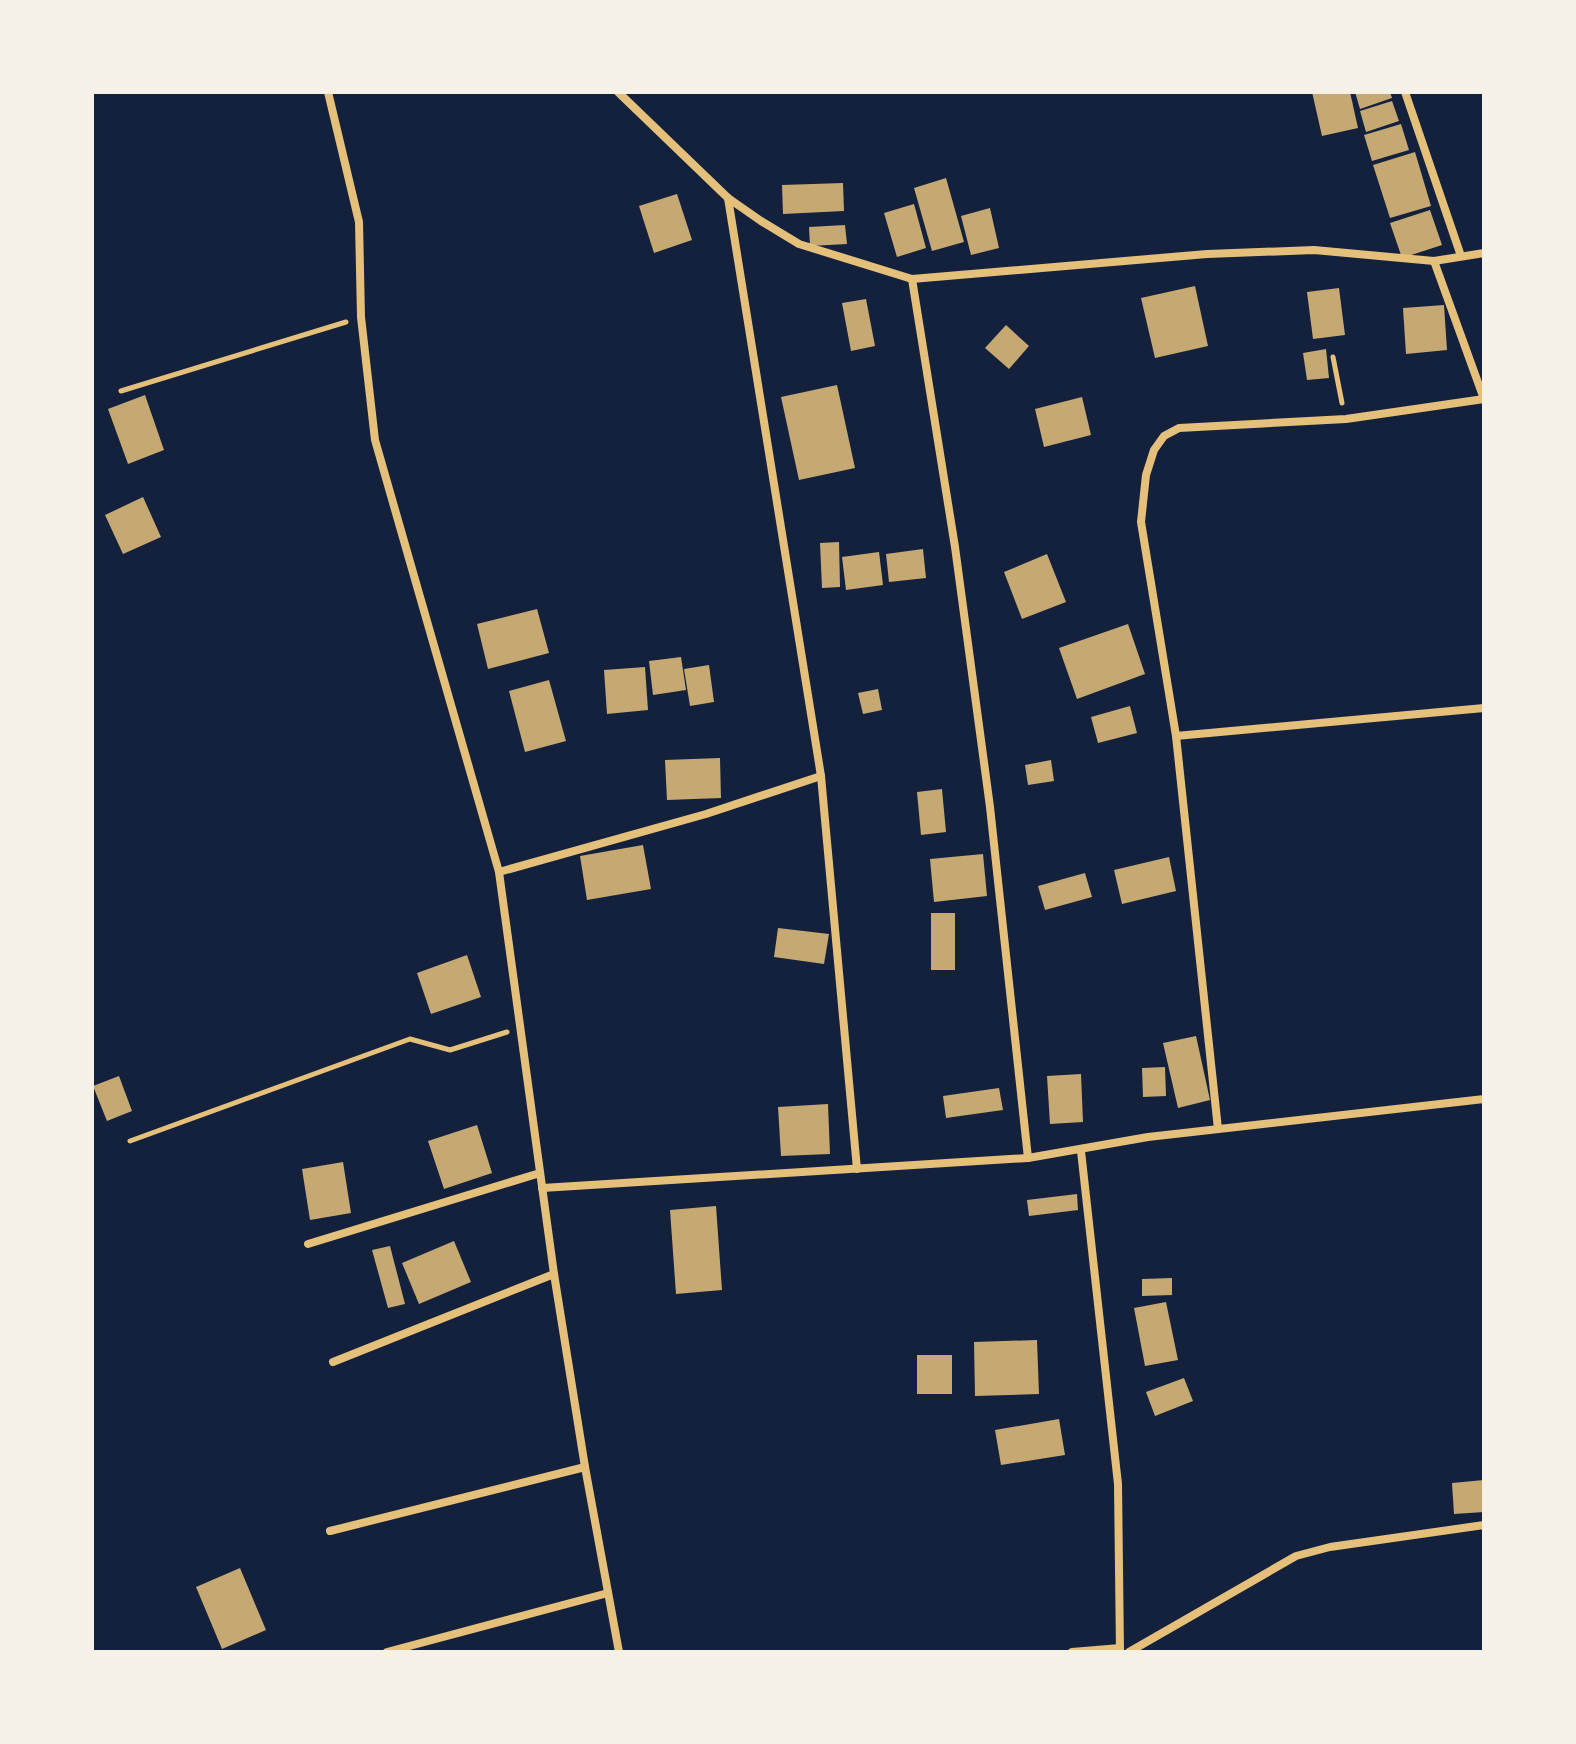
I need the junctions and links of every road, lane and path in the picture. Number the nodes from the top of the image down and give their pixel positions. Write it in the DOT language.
graph roads {
  1 [pos="328,92"];
  2 [pos="618,92"];
  3 [pos="1405,92"];
  4 [pos="728,198"];
  5 [pos="1484,253"];
  6 [pos="1461,256"];
  7 [pos="1434,261"];
  8 [pos="912,279"];
  9 [pos="361,317"];
  10 [pos="1333,357"];
  11 [pos="121,391"];
  12 [pos="1484,399"];
  13 [pos="1346,419"];
  14 [pos="1484,708"];
  15 [pos="1176,736"];
  16 [pos="821,776"];
  17 [pos="499,872"];
  18 [pos="521,1028"];
  19 [pos="1484,1099"];
  20 [pos="1218,1129"];
  21 [pos="130,1141"];
  22 [pos="1081,1151"];
  23 [pos="1028,1158"];
  24 [pos="857,1169"];
  25 [pos="540,1173"];
  26 [pos="542,1188"];
  27 [pos="308,1244"];
  28 [pos="554,1274"];
  29 [pos="333,1362"];
  30 [pos="585,1467"];
  31 [pos="1484,1525"];
  32 [pos="330,1531"];
  33 [pos="608,1593"];
  34 [pos="1123,1651"];
  35 [pos="387,1652"];
  36 [pos="619,1652"];
  37 [pos="1072,1652"];
  1 -- 9 [label="street"];
  2 -- 4 [label="street"];
  3 -- 6 [label="street"];
  4 -- 8 [label="street"];
  4 -- 16 [label="street"];
  5 -- 6 [label="street"];
  6 -- 7 [label="street"];
  7 -- 8 [label="street"];
  7 -- 12 [label="street"];
  8 -- 23 [label="street"];
  9 -- 11 [label="path"];
  9 -- 17 [label="street"];
  10 -- 13 [label="path"];
  12 -- 13 [label="street"];
  13 -- 15 [label="street"];
  14 -- 15 [label="street"];
  15 -- 20 [label="street"];
  16 -- 17 [label="street"];
  16 -- 24 [label="street"];
  17 -- 18 [label="street"];
  18 -- 21 [label="path"];
  18 -- 25 [label="street"];
  19 -- 20 [label="street"];
  20 -- 22 [label="street"];
  22 -- 23 [label="street"];
  22 -- 34 [label="street"];
  23 -- 24 [label="street"];
  24 -- 26 [label="street"];
  25 -- 26 [label="street"];
  25 -- 27 [label="street"];
  26 -- 28 [label="street"];
  28 -- 29 [label="street"];
  28 -- 30 [label="street"];
  30 -- 32 [label="street"];
  30 -- 33 [label="street"];
  31 -- 34 [label="street"];
  33 -- 35 [label="street"];
  33 -- 36 [label="street"];
  34 -- 37 [label="street"];
}
